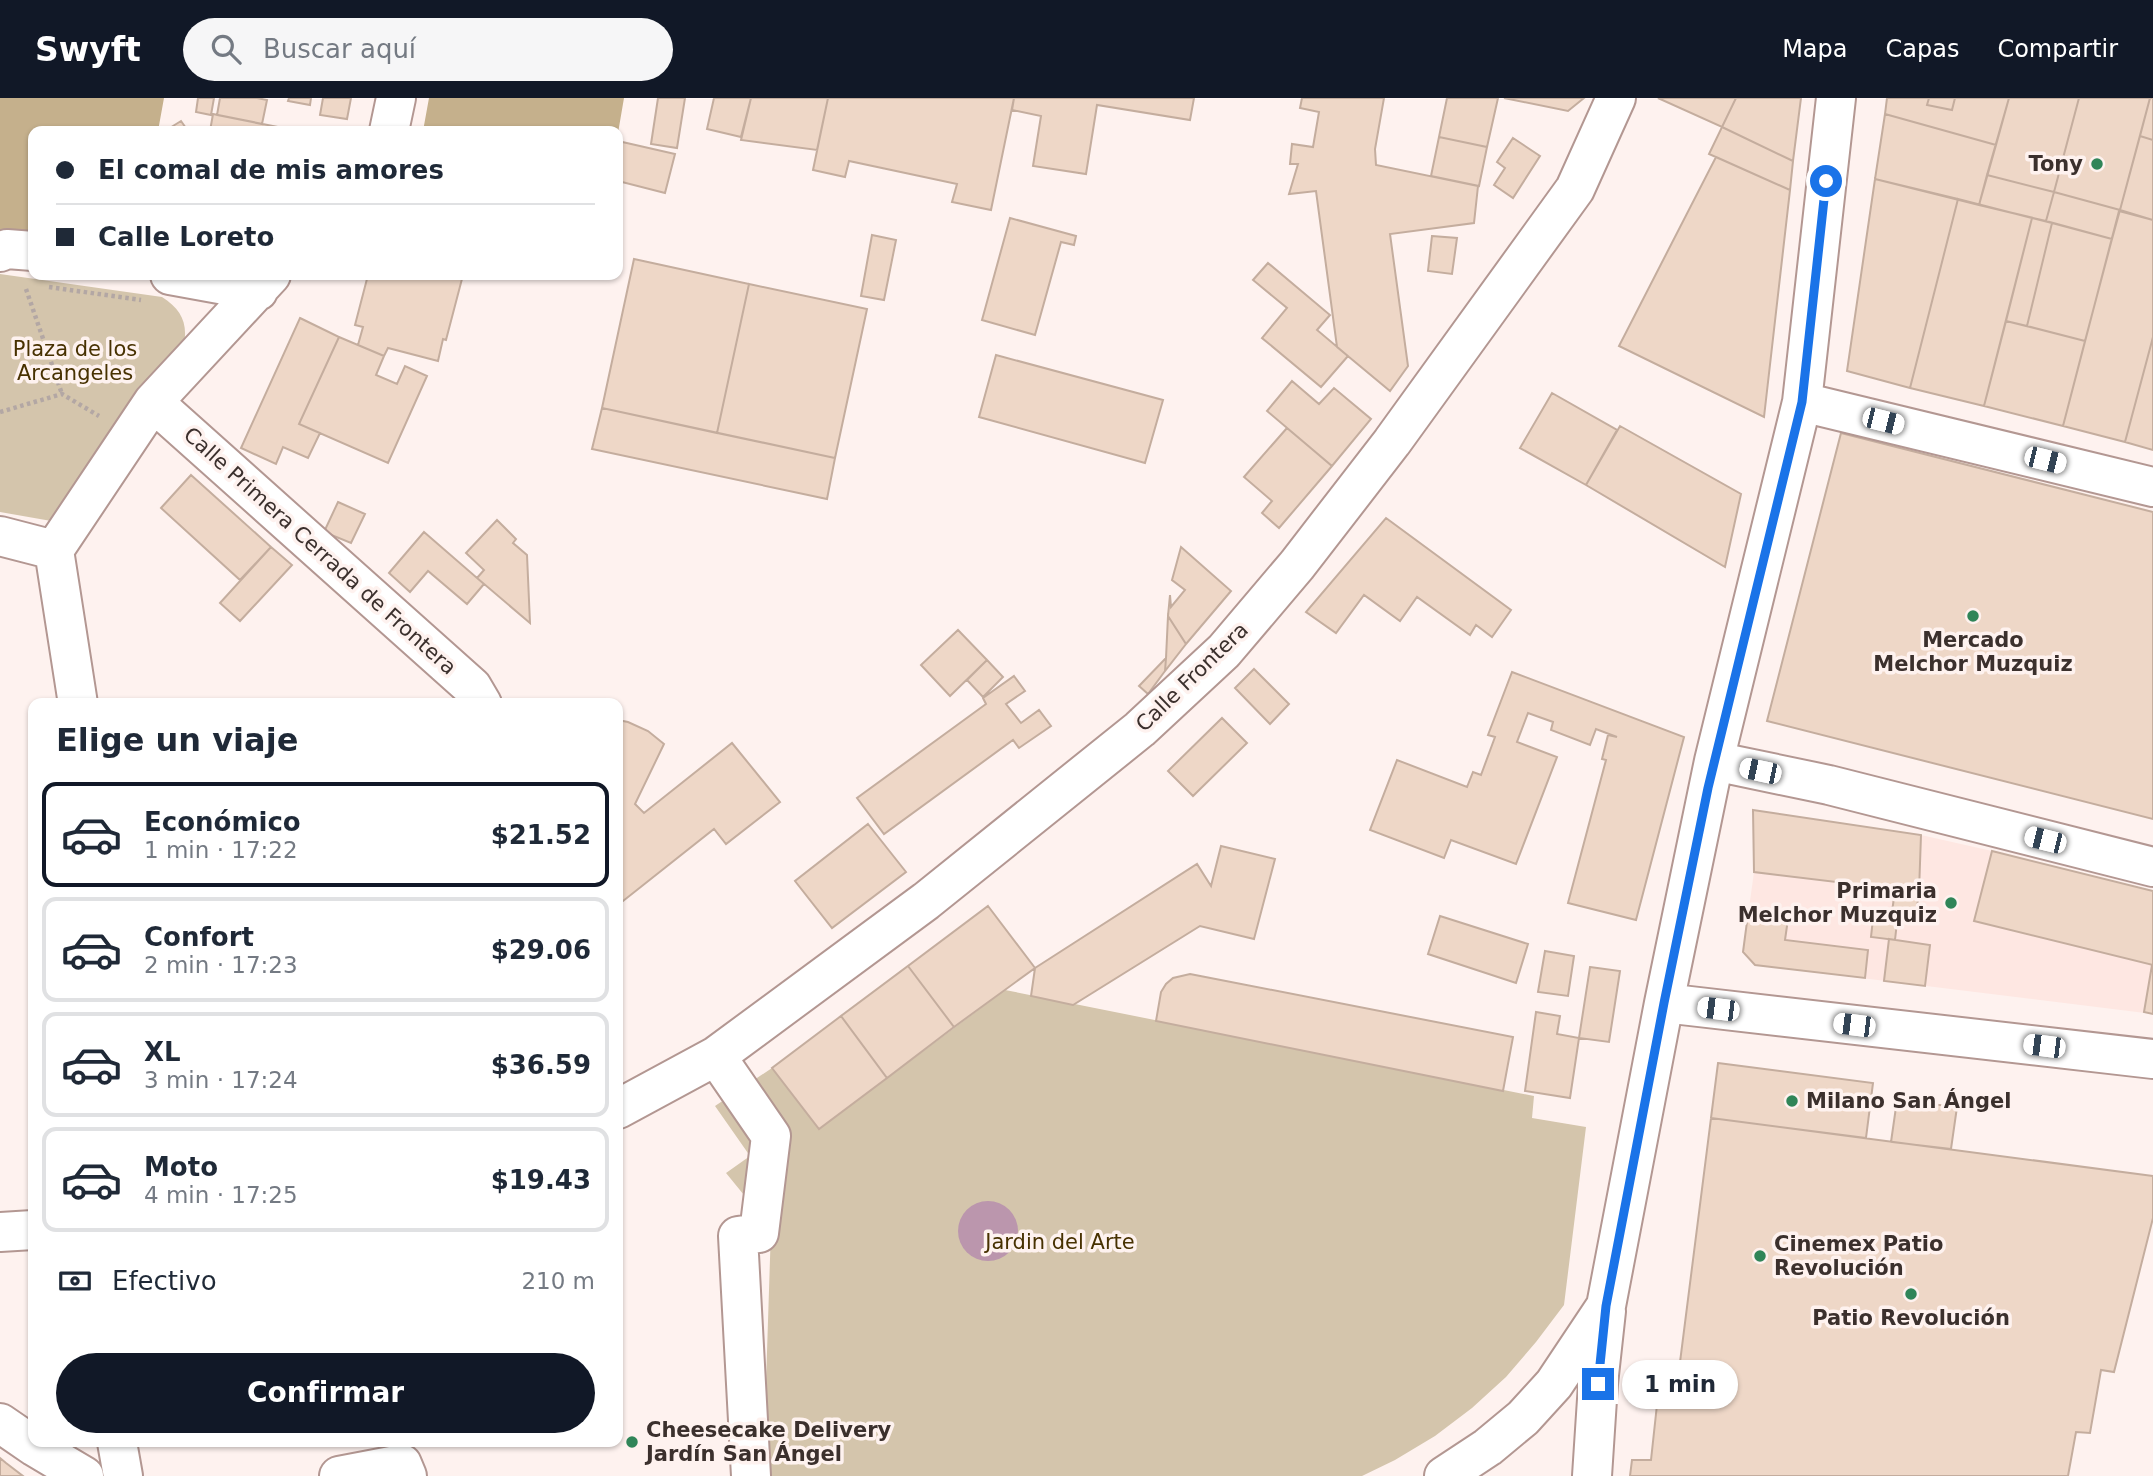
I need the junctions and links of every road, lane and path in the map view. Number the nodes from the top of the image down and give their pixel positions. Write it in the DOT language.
graph roads {
  1 [pos="1616,98"];
  2 [pos="1836,98"];
  3 [pos="28,251"];
  4 [pos="0,252"];
  5 [pos="265,283"];
  6 [pos="159,288"];
  7 [pos="62,394"];
  8 [pos="153,402"];
  9 [pos="1802,402"];
  10 [pos="0,412"];
  11 [pos="106,420"];
  12 [pos="2153,486"];
  13 [pos="0,536"];
  14 [pos="54,550"];
  15 [pos="77,698"];
  16 [pos="478,698"];
  17 [pos="1714,761"];
  18 [pos="2153,867"];
  19 [pos="1664,1003"];
  20 [pos="716,1056"];
  21 [pos="2153,1059"];
  22 [pos="623,1106"];
  23 [pos="28,1230"];
  24 [pos="0,1232"];
  25 [pos="1606,1306"];
  26 [pos="0,1423"];
  27 [pos="28,1442"];
  28 [pos="35,1447"];
  29 [pos="118,1447"];
  30 [pos="84,1476"];
  31 [pos="123,1476"];
  32 [pos="339,1476"];
  33 [pos="407,1476"];
  34 [pos="751,1476"];
  35 [pos="1444,1476"];
  36 [pos="1592,1476"];
  1 -- 20 [label="street, Calle Frontera"];
  2 -- 9 [label="street"];
  3 -- 4 [label="street"];
  5 -- 6 [label="street"];
  5 -- 8 [label="street"];
  6 -- 7 [label="path"];
  7 -- 10 [label="path"];
  7 -- 11 [label="path"];
  8 -- 14 [label="street"];
  8 -- 16 [label="street, Calle Primera Cerrada de Frontera"];
  9 -- 12 [label="street"];
  9 -- 17 [label="street"];
  13 -- 14 [label="street"];
  14 -- 15 [label="street"];
  17 -- 18 [label="street"];
  17 -- 19 [label="street"];
  19 -- 21 [label="street"];
  19 -- 25 [label="street"];
  20 -- 22 [label="street, Calle Frontera"];
  20 -- 34 [label="street"];
  23 -- 24 [label="street"];
  25 -- 35 [label="street"];
  25 -- 36 [label="street"];
  26 -- 27 [label="street"];
  28 -- 30 [label="street"];
  29 -- 31 [label="street"];
  32 -- 33 [label="street"];
}
